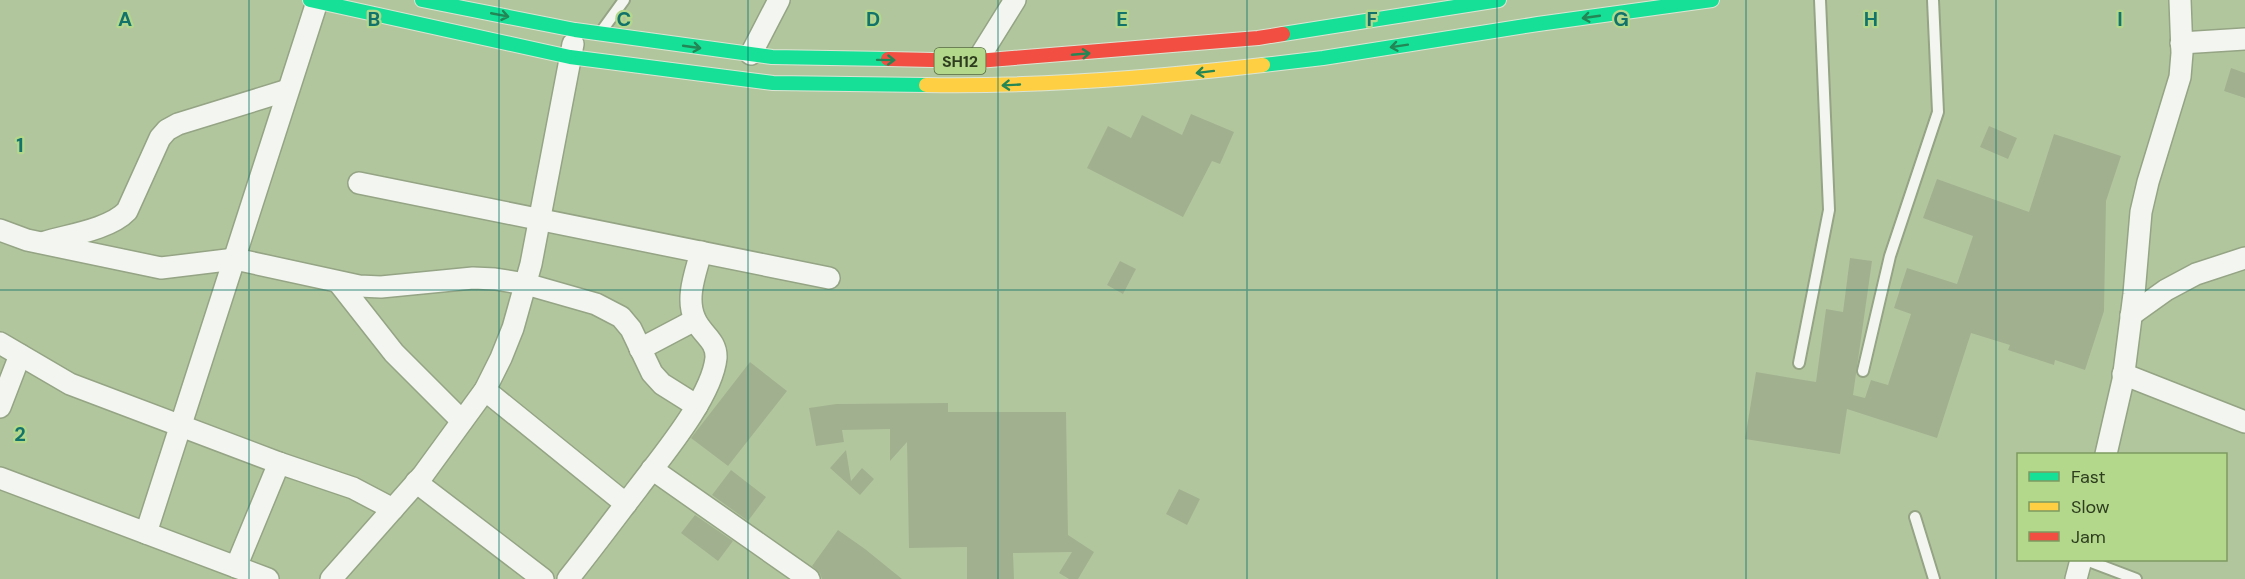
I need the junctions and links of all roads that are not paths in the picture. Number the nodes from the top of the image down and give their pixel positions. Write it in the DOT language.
graph roads {
  1 [pos="425,0"];
  2 [pos="624,0"];
  3 [pos="779,0"];
  4 [pos="1015,0"];
  5 [pos="1499,0"];
  6 [pos="1712,0"];
  7 [pos="1820,0"];
  8 [pos="1933,0"];
  9 [pos="2180,0"];
  10 [pos="314,1"];
  11 [pos="1672,3"];
  12 [pos="575,30"];
  13 [pos="599,34"];
  14 [pos="2245,39"];
  15 [pos="2181,43"];
  16 [pos="750,54"];
  17 [pos="570,57"];
  18 [pos="977,62"];
  19 [pos="288,90"];
  20 [pos="359,183"];
  21 [pos="540,219"];
  22 [pos="0,230"];
  23 [pos="42,243"];
  24 [pos="701,252"];
  25 [pos="235,258"];
  26 [pos="2245,258"];
  27 [pos="829,278"];
  28 [pos="339,283"];
  29 [pos="526,284"];
  30 [pos="2131,315"];
  31 [pos="695,320"];
  32 [pos="0,343"];
  33 [pos="640,349"];
  34 [pos="20,355"];
  35 [pos="1799,363"];
  36 [pos="1863,370"];
  37 [pos="2123,375"];
  38 [pos="485,390"];
  39 [pos="697,406"];
  40 [pos="0,407"];
  41 [pos="462,422"];
  42 [pos="2245,422"];
  43 [pos="181,426"];
  44 [pos="2106,453"];
  45 [pos="279,464"];
  46 [pos="652,469"];
  47 [pos="0,478"];
  48 [pos="416,482"];
  49 [pos="626,504"];
  50 [pos="393,509"];
  51 [pos="1915,517"];
  52 [pos="146,533"];
  53 [pos="2081,561"];
  54 [pos="2089,561"];
  55 [pos="236,567"];
  56 [pos="341,576"];
  57 [pos="268,579"];
  58 [pos="543,579"];
  59 [pos="568,579"];
  60 [pos="809,579"];
  61 [pos="1934,579"];
  62 [pos="2076,579"];
  63 [pos="2136,579"];
  1 -- 12 [label="main road, SH12, one-way"];
  2 -- 13 [label="lane"];
  3 -- 16 [label="street"];
  4 -- 18 [label="street"];
  18 -- 5 [label="main road, SH12, one-way"];
  6 -- 11 [label="main road"];
  7 -- 35 [label="lane"];
  8 -- 36 [label="lane"];
  9 -- 15 [label="street"];
  10 -- 17 [label="main road"];
  10 -- 19 [label="street"];
  11 -- 17 [label="main road, one-way"];
  12 -- 13 [label="main road, SH12"];
  12 -- 17 [label="street"];
  13 -- 16 [label="main road, SH12, one-way"];
  14 -- 15 [label="street"];
  15 -- 30 [label="street"];
  16 -- 18 [label="main road, SH12, one-way"];
  17 -- 21 [label="street"];
  19 -- 23 [label="street"];
  19 -- 25 [label="street"];
  20 -- 21 [label="street"];
  21 -- 24 [label="street"];
  21 -- 29 [label="street"];
  22 -- 23 [label="street"];
  23 -- 25 [label="street"];
  24 -- 27 [label="street"];
  24 -- 31 [label="street"];
  25 -- 28 [label="street"];
  25 -- 43 [label="street"];
  26 -- 30 [label="street"];
  28 -- 29 [label="street"];
  28 -- 41 [label="street"];
  29 -- 33 [label="street"];
  29 -- 38 [label="street"];
  30 -- 37 [label="street"];
  31 -- 33 [label="street"];
  31 -- 39 [label="street"];
  32 -- 34 [label="street"];
  33 -- 39 [label="street"];
  34 -- 40 [label="street"];
  34 -- 43 [label="street"];
  37 -- 42 [label="street"];
  37 -- 44 [label="street"];
  38 -- 41 [label="street"];
  38 -- 49 [label="street"];
  39 -- 46 [label="street"];
  41 -- 48 [label="street"];
  43 -- 45 [label="street"];
  43 -- 52 [label="street"];
  45 -- 50 [label="street"];
  45 -- 55 [label="street"];
  46 -- 49 [label="street"];
  46 -- 60 [label="street"];
  47 -- 52 [label="street"];
  48 -- 50 [label="street"];
  48 -- 58 [label="street"];
  49 -- 59 [label="street"];
  50 -- 56 [label="street"];
  51 -- 61 [label="lane"];
  52 -- 55 [label="street"];
  53 -- 62 [label="street"];
  54 -- 63 [label="lane"];
  55 -- 57 [label="street"];
}
